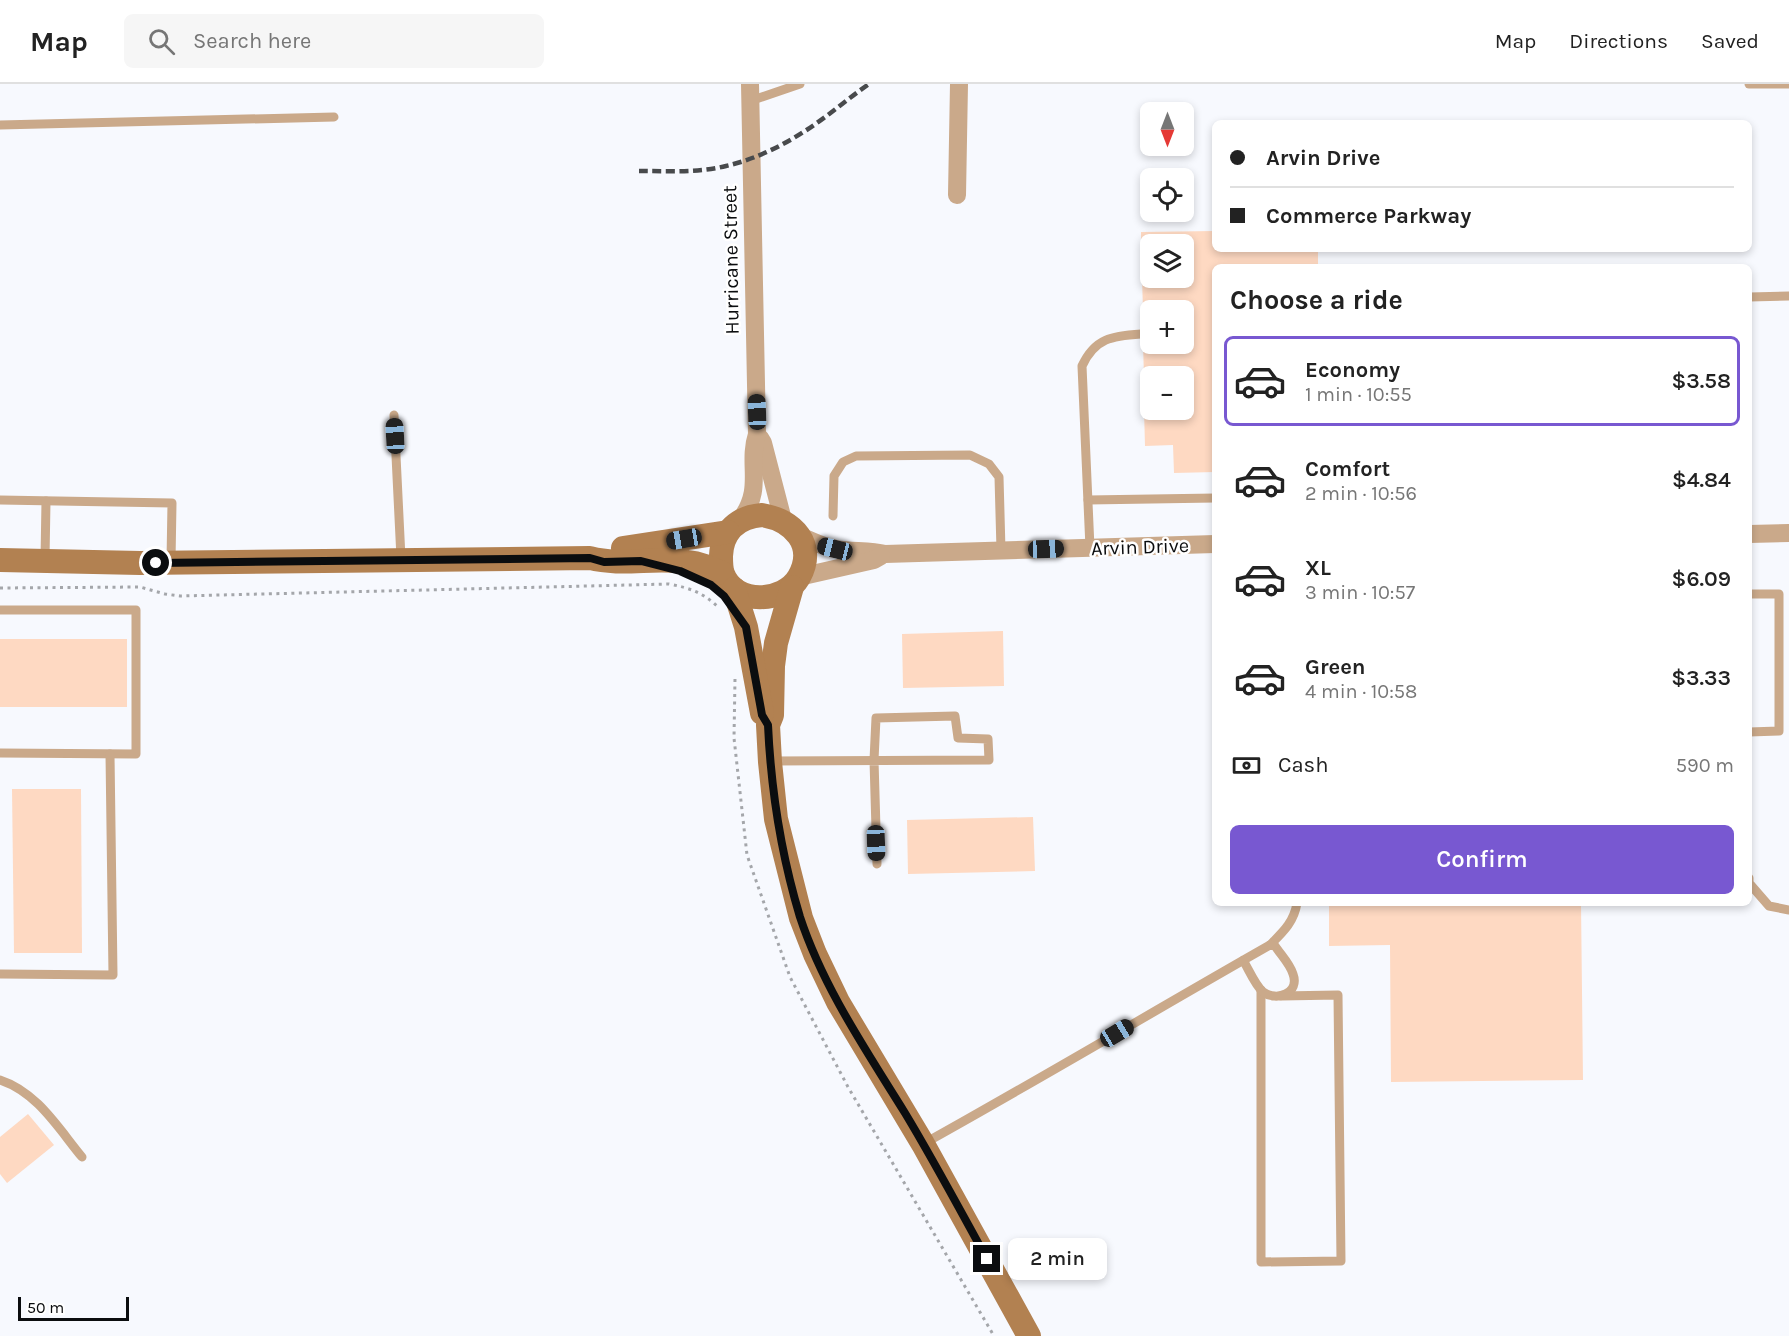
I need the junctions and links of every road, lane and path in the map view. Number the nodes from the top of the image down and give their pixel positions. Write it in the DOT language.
graph roads {
  1 [pos="800,84"];
  2 [pos="959,84"];
  3 [pos="1749,84"];
  4 [pos="1789,84"];
  5 [pos="750,92"];
  6 [pos="334,117"];
  7 [pos="0,125"];
  8 [pos="957,195"];
  9 [pos="1789,296"];
  10 [pos="1752,297"];
  11 [pos="1140,334"];
  12 [pos="394,415"];
  13 [pos="758,434"];
  14 [pos="1212,498"];
  15 [pos="0,500"];
  16 [pos="1088,500"];
  17 [pos="46,501"];
  18 [pos="833,516"];
  19 [pos="735,526"];
  20 [pos="791,528"];
  21 [pos="1789,533"];
  22 [pos="1752,534"];
  23 [pos="1212,544"];
  24 [pos="1090,548"];
  25 [pos="1001,550"];
  26 [pos="885,554"];
  27 [pos="590,558"];
  28 [pos="0,560"];
  29 [pos="45,561"];
  30 [pos="401,561"];
  31 [pos="641,561"];
  32 [pos="171,563"];
  33 [pos="728,581"];
  34 [pos="795,582"];
  35 [pos="0,588"];
  36 [pos="1752,594"];
  37 [pos="0,610"];
  38 [pos="723,611"];
  39 [pos="746,627"];
  40 [pos="735,668"];
  41 [pos="768,725"];
  42 [pos="1752,732"];
  43 [pos="0,753"];
  44 [pos="110,754"];
  45 [pos="874,759"];
  46 [pos="770,762"];
  47 [pos="877,864"];
  48 [pos="1752,886"];
  49 [pos="1296,906"];
  50 [pos="1789,910"];
  51 [pos="1270,945"];
  52 [pos="1243,960"];
  53 [pos="0,974"];
  54 [pos="1261,990"];
  55 [pos="1281,996"];
  56 [pos="0,1080"];
  57 [pos="923,1144"];
  58 [pos="82,1156"];
  59 [pos="994,1336"];
  60 [pos="1029,1336"];
  1 -- 5 [label="lane"];
  2 -- 8 [label="street"];
  3 -- 4 [label="lane"];
  5 -- 13 [label="street, Hurricane Street"];
  6 -- 7 [label="lane"];
  9 -- 10 [label="lane"];
  11 -- 16 [label="lane"];
  12 -- 30 [label="lane"];
  13 -- 19 [label="street, Hurricane Street"];
  13 -- 20 [label="street, Hurricane Street"];
  14 -- 16 [label="lane"];
  15 -- 17 [label="lane"];
  16 -- 24 [label="lane"];
  17 -- 29 [label="lane"];
  17 -- 32 [label="lane"];
  18 -- 25 [label="lane"];
  19 -- 20 [label="street, Arvin Drive"];
  19 -- 27 [label="street, Arvin Drive"];
  19 -- 33 [label="street"];
  20 -- 26 [label="street, Arvin Drive"];
  20 -- 34 [label="street"];
  21 -- 22 [label="street"];
  23 -- 24 [label="street, Arvin Drive"];
  24 -- 25 [label="street, Arvin Drive"];
  25 -- 26 [label="street, Arvin Drive"];
  26 -- 34 [label="street, Arvin Drive"];
  27 -- 30 [label="street, Arvin Drive"];
  27 -- 31 [label="street, Arvin Drive"];
  28 -- 29 [label="street, Arvin Drive"];
  29 -- 32 [label="street, Arvin Drive"];
  30 -- 32 [label="street, Arvin Drive"];
  31 -- 33 [label="street, Arvin Drive"];
  31 -- 39 [label="street"];
  33 -- 34 [label="street, Arvin Drive"];
  33 -- 39 [label="street"];
  34 -- 41 [label="street"];
  35 -- 38 [label="path"];
  36 -- 42 [label="lane"];
  37 -- 44 [label="lane"];
  39 -- 41 [label="street"];
  40 -- 59 [label="path"];
  41 -- 46 [label="street"];
  43 -- 44 [label="lane"];
  44 -- 53 [label="lane"];
  45 -- 45 [label="lane"];
  45 -- 46 [label="lane"];
  45 -- 47 [label="lane"];
  46 -- 57 [label="street"];
  48 -- 50 [label="lane"];
  49 -- 51 [label="lane"];
  51 -- 52 [label="lane"];
  51 -- 55 [label="lane"];
  52 -- 54 [label="lane"];
  52 -- 57 [label="lane"];
  54 -- 55 [label="lane"];
  54 -- 55 [label="lane"];
  56 -- 58 [label="lane"];
  57 -- 60 [label="street"];
}
